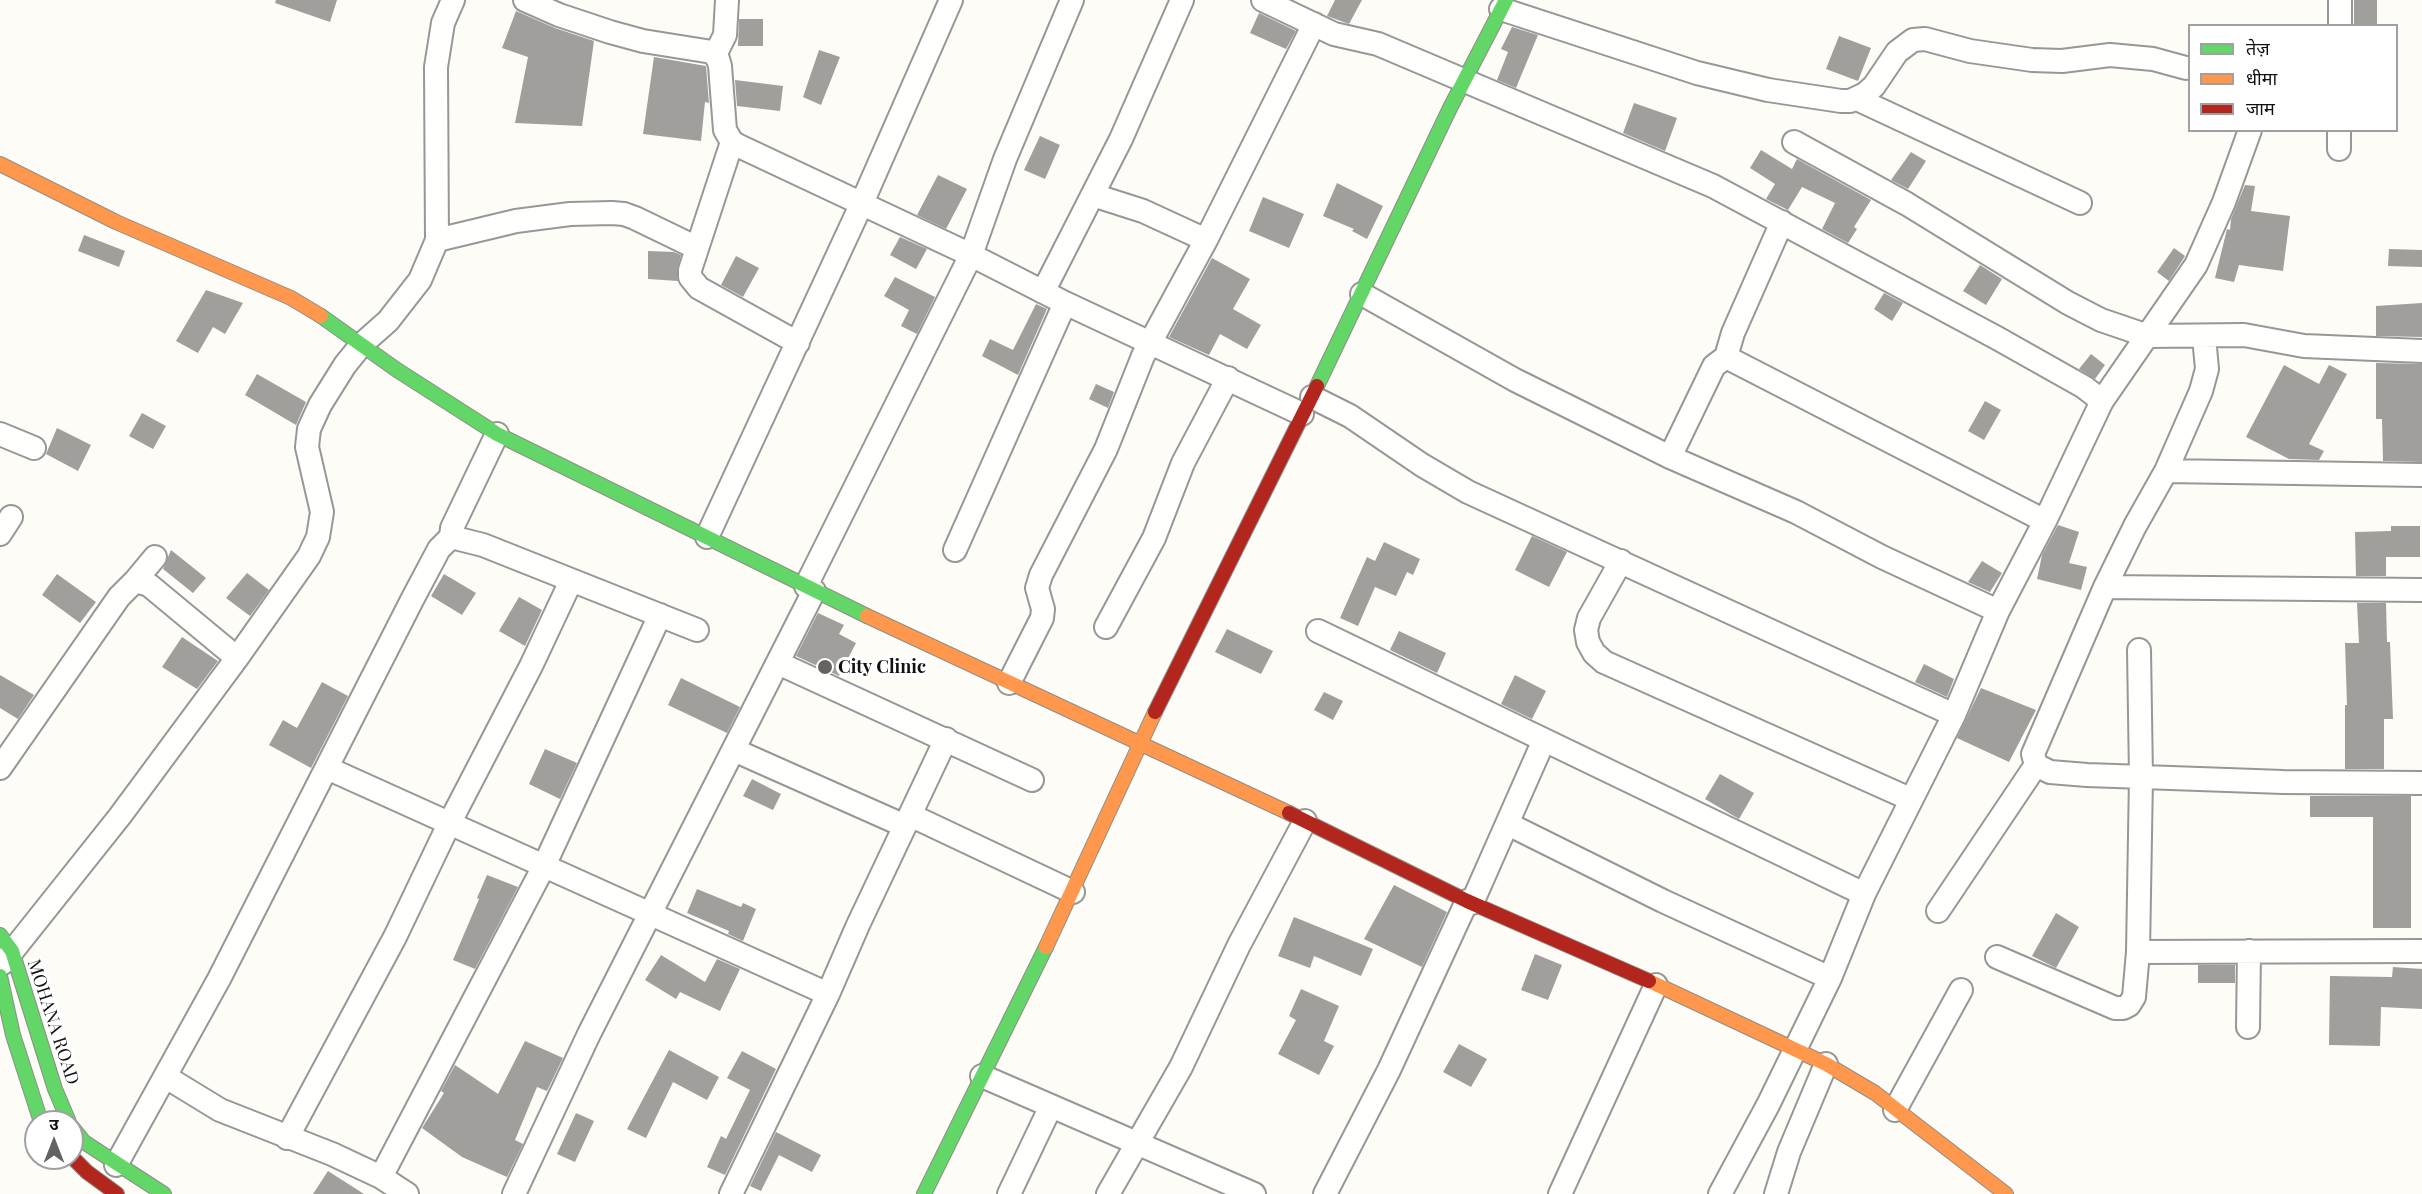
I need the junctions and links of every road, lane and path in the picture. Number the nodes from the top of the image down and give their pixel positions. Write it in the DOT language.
graph roads {
  1 [pos="453,0"];
  2 [pos="525,0"];
  3 [pos="727,0"];
  4 [pos="951,0"];
  5 [pos="1072,0"];
  6 [pos="1182,0"];
  7 [pos="1263,0"];
  8 [pos="2340,0"];
  9 [pos="1503,4"];
  10 [pos="1314,24"];
  11 [pos="2340,24"];
  12 [pos="715,55"];
  13 [pos="2186,68"];
  14 [pos="1464,80"];
  15 [pos="1857,99"];
  16 [pos="2249,132"];
  17 [pos="732,142"];
  18 [pos="1794,142"];
  19 [pos="0,164"];
  20 [pos="1093,195"];
  21 [pos="862,203"];
  22 [pos="2080,203"];
  23 [pos="1782,222"];
  24 [pos="437,240"];
  25 [pos="1206,240"];
  26 [pos="697,248"];
  27 [pos="971,255"];
  28 [pos="1043,292"];
  29 [pos="1362,294"];
  30 [pos="1065,303"];
  31 [pos="2148,336"];
  32 [pos="2204,337"];
  33 [pos="1150,342"];
  34 [pos="798,343"];
  35 [pos="362,344"];
  36 [pos="2422,351"];
  37 [pos="1726,357"];
  38 [pos="1228,378"];
  39 [pos="2102,401"];
  40 [pos="1307,406"];
  41 [pos="0,434"];
  42 [pos="497,434"];
  43 [pos="34,448"];
  44 [pos="1670,457"];
  45 [pos="2166,471"];
  46 [pos="2422,475"];
  47 [pos="2045,521"];
  48 [pos="451,537"];
  49 [pos="707,537"];
  50 [pos="955,550"];
  51 [pos="155,557"];
  52 [pos="1621,561"];
  53 [pos="135,581"];
  54 [pos="571,581"];
  55 [pos="2105,587"];
  56 [pos="810,588"];
  57 [pos="2422,590"];
  58 [pos="1998,611"];
  59 [pos="660,615"];
  60 [pos="1106,627"];
  61 [pos="697,630"];
  62 [pos="1318,631"];
  63 [pos="2139,650"];
  64 [pos="237,658"];
  65 [pos="778,663"];
  66 [pos="1009,682"];
  67 [pos="1954,715"];
  68 [pos="946,739"];
  69 [pos="1544,740"];
  70 [pos="1139,743"];
  71 [pos="734,750"];
  72 [pos="2036,765"];
  73 [pos="0,768"];
  74 [pos="327,768"];
  75 [pos="2140,777"];
  76 [pos="1032,780"];
  77 [pos="2422,783"];
  78 [pos="1910,799"];
  79 [pos="908,820"];
  80 [pos="1305,821"];
  81 [pos="449,824"];
  82 [pos="1508,824"];
  83 [pos="544,866"];
  84 [pos="1073,892"];
  85 [pos="1864,894"];
  86 [pos="1469,902"];
  87 [pos="1938,911"];
  88 [pos="651,913"];
  89 [pos="4,951"];
  90 [pos="2249,951"];
  91 [pos="2422,951"];
  92 [pos="2138,952"];
  93 [pos="1997,957"];
  94 [pos="0,975"];
  95 [pos="1830,978"];
  96 [pos="1656,985"];
  97 [pos="1961,990"];
  98 [pos="828,994"];
  99 [pos="2248,1028"];
  100 [pos="1794,1049"];
  101 [pos="1826,1064"];
  102 [pos="982,1076"];
  103 [pos="166,1077"];
  104 [pos="1051,1106"];
  105 [pos="37,1110"];
  106 [pos="64,1110"];
  107 [pos="1895,1110"];
  108 [pos="287,1138"];
  109 [pos="84,1142"];
  110 [pos="1136,1143"];
  111 [pos="116,1165"];
  112 [pos="84,1169"];
  113 [pos="381,1177"];
  114 [pos="1212,1186"];
  115 [pos="117,1194"];
  116 [pos="164,1194"];
  117 [pos="407,1194"];
  118 [pos="514,1194"];
  119 [pos="731,1194"];
  120 [pos="924,1194"];
  121 [pos="1009,1194"];
  122 [pos="1108,1194"];
  123 [pos="1254,1194"];
  124 [pos="1325,1194"];
  125 [pos="1560,1194"];
  126 [pos="1720,1194"];
  127 [pos="1776,1194"];
  128 [pos="2006,1194"];
  1 -- 24 [label="street"];
  2 -- 12 [label="street"];
  3 -- 12 [label="street"];
  4 -- 21 [label="street"];
  5 -- 27 [label="street"];
  6 -- 20 [label="street"];
  7 -- 10 [label="street"];
  8 -- 11 [label="street"];
  9 -- 14 [label="street"];
  9 -- 15 [label="street"];
  10 -- 14 [label="street"];
  10 -- 25 [label="street"];
  12 -- 17 [label="street"];
  13 -- 15 [label="street"];
  14 -- 23 [label="street"];
  14 -- 29 [label="street"];
  15 -- 22 [label="street"];
  16 -- 31 [label="street"];
  17 -- 21 [label="street"];
  17 -- 26 [label="street"];
  18 -- 31 [label="street"];
  19 -- 35 [label="street"];
  20 -- 25 [label="street"];
  20 -- 28 [label="street"];
  21 -- 27 [label="street"];
  21 -- 34 [label="street"];
  23 -- 37 [label="street"];
  23 -- 39 [label="street"];
  24 -- 26 [label="street"];
  24 -- 35 [label="street"];
  25 -- 33 [label="street"];
  26 -- 34 [label="street"];
  27 -- 28 [label="street"];
  27 -- 56 [label="street"];
  28 -- 30 [label="street"];
  29 -- 40 [label="street"];
  29 -- 44 [label="street"];
  30 -- 33 [label="street"];
  30 -- 50 [label="street"];
  31 -- 32 [label="street"];
  31 -- 39 [label="street"];
  32 -- 36 [label="street"];
  32 -- 45 [label="street"];
  33 -- 38 [label="street"];
  33 -- 66 [label="street"];
  34 -- 49 [label="street"];
  35 -- 42 [label="street"];
  35 -- 64 [label="street"];
  37 -- 44 [label="street"];
  37 -- 47 [label="street"];
  38 -- 40 [label="street"];
  38 -- 60 [label="street"];
  39 -- 47 [label="street"];
  40 -- 52 [label="street"];
  40 -- 70 [label="street"];
  41 -- 43 [label="street"];
  42 -- 48 [label="street"];
  42 -- 49 [label="street"];
  44 -- 58 [label="street"];
  45 -- 46 [label="street"];
  45 -- 55 [label="street"];
  47 -- 58 [label="street"];
  48 -- 54 [label="street"];
  48 -- 74 [label="street"];
  49 -- 56 [label="street"];
  51 -- 53 [label="street"];
  52 -- 67 [label="street"];
  52 -- 78 [label="street"];
  53 -- 64 [label="street"];
  53 -- 73 [label="street"];
  54 -- 59 [label="street"];
  54 -- 81 [label="street"];
  55 -- 57 [label="street"];
  55 -- 72 [label="street"];
  56 -- 65 [label="street"];
  56 -- 66 [label="street"];
  58 -- 67 [label="street"];
  59 -- 61 [label="street"];
  59 -- 83 [label="street"];
  62 -- 69 [label="street"];
  63 -- 75 [label="street"];
  64 -- 89 [label="street"];
  65 -- 68 [label="street"];
  65 -- 71 [label="street"];
  66 -- 70 [label="street"];
  67 -- 78 [label="street"];
  68 -- 76 [label="street"];
  68 -- 79 [label="street"];
  69 -- 82 [label="street"];
  69 -- 85 [label="street"];
  70 -- 80 [label="street"];
  70 -- 84 [label="street"];
  71 -- 79 [label="street"];
  71 -- 88 [label="street"];
  72 -- 75 [label="street"];
  72 -- 87 [label="street"];
  74 -- 81 [label="street"];
  74 -- 103 [label="street"];
  75 -- 77 [label="street"];
  75 -- 92 [label="street"];
  78 -- 85 [label="street"];
  79 -- 84 [label="street"];
  79 -- 98 [label="street"];
  80 -- 86 [label="street"];
  80 -- 110 [label="street"];
  81 -- 83 [label="street"];
  81 -- 108 [label="street"];
  82 -- 86 [label="street"];
  82 -- 95 [label="street"];
  83 -- 88 [label="street"];
  83 -- 113 [label="street"];
  84 -- 102 [label="street"];
  85 -- 95 [label="street"];
  86 -- 96 [label="street"];
  86 -- 124 [label="street"];
  88 -- 98 [label="street"];
  88 -- 118 [label="street"];
  89 -- 106 [label="street, MOHANA ROAD"];
  90 -- 91 [label="street"];
  90 -- 92 [label="street"];
  90 -- 99 [label="street"];
  92 -- 93 [label="street"];
  94 -- 105 [label="street, MOHANA ROAD"];
  95 -- 100 [label="street"];
  96 -- 100 [label="street"];
  96 -- 125 [label="street"];
  97 -- 107 [label="street"];
  98 -- 119 [label="street"];
  100 -- 101 [label="street"];
  100 -- 126 [label="street"];
  101 -- 107 [label="street"];
  101 -- 127 [label="street"];
  102 -- 104 [label="street"];
  102 -- 120 [label="street"];
  103 -- 108 [label="street"];
  103 -- 111 [label="street"];
  104 -- 110 [label="street"];
  104 -- 121 [label="street"];
  107 -- 128 [label="street"];
  108 -- 113 [label="street"];
  109 -- 111 [label="street"];
  110 -- 114 [label="street"];
  110 -- 122 [label="street"];
  111 -- 116 [label="street"];
  112 -- 115 [label="street"];
  113 -- 117 [label="street"];
  114 -- 123 [label="street"];
}
